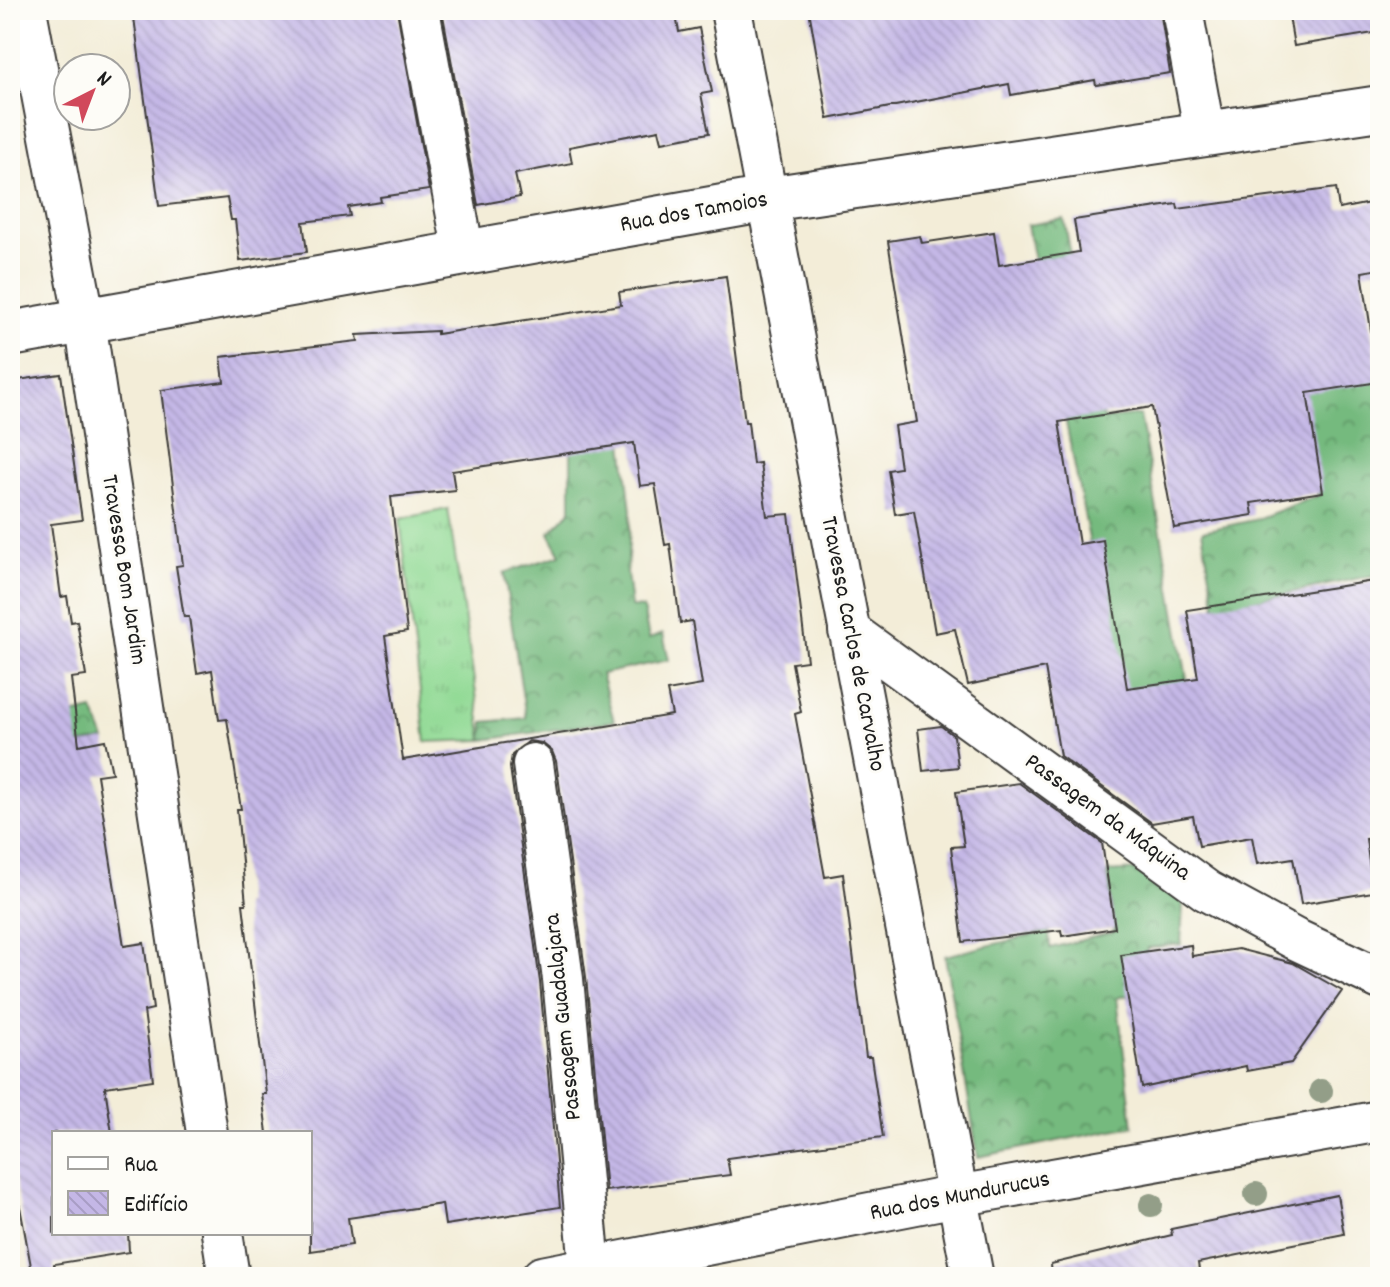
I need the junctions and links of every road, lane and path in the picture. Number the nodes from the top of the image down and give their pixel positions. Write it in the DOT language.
graph roads {
  1 [pos="26,10"];
  2 [pos="419,10"];
  3 [pos="731,10"];
  4 [pos="1182,10"];
  5 [pos="1380,108"];
  6 [pos="1205,135"];
  7 [pos="768,199"];
  8 [pos="464,254"];
  9 [pos="85,321"];
  10 [pos="10,334"];
  11 [pos="849,631"];
  12 [pos="533,764"];
  13 [pos="1380,979"];
  14 [pos="1380,1121"];
  15 [pos="207,1131"];
  16 [pos="957,1196"];
  17 [pos="222,1235"];
  18 [pos="591,1274"];
  19 [pos="229,1277"];
  20 [pos="542,1277"];
  21 [pos="973,1277"];
  1 -- 9 [label="street, Travessa Bom Jardim"];
  2 -- 8 [label="street"];
  3 -- 7 [label="street, Travessa Carlos de Carvalho"];
  4 -- 6 [label="street"];
  5 -- 6 [label="street, Rua dos Tamoios"];
  6 -- 7 [label="street, Rua dos Tamoios"];
  7 -- 8 [label="street, Rua dos Tamoios"];
  7 -- 11 [label="street, Travessa Carlos de Carvalho"];
  8 -- 9 [label="street, Rua dos Tamoios"];
  9 -- 10 [label="street, Rua dos Tamoios"];
  9 -- 15 [label="street, Travessa Bom Jardim"];
  11 -- 13 [label="street, Passagem da Máquina"];
  11 -- 16 [label="street, Travessa Carlos de Carvalho"];
  12 -- 18 [label="street, Passagem Guadalajara"];
  14 -- 16 [label="street, Rua dos Mundurucus"];
  16 -- 18 [label="street, Rua dos Mundurucus"];
  16 -- 21 [label="street, Travessa Carlos de Carvalho"];
  17 -- 19 [label="street"];
  18 -- 20 [label="street, Rua dos Mundurucus"];
}
